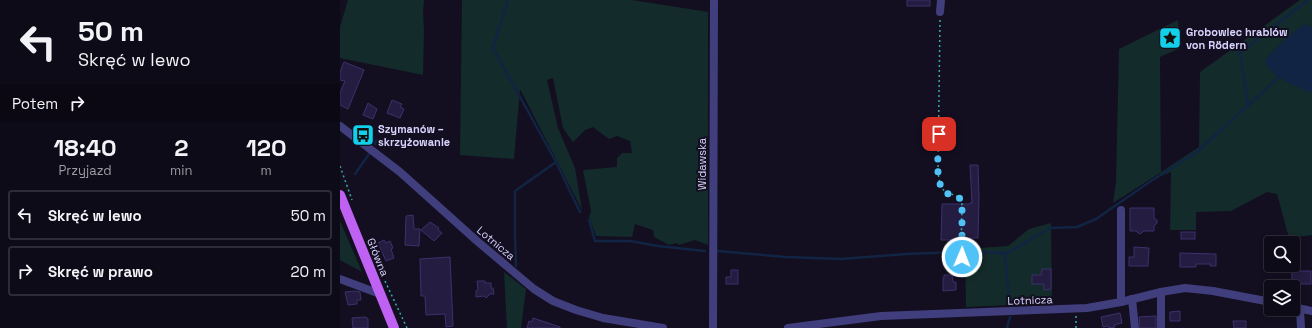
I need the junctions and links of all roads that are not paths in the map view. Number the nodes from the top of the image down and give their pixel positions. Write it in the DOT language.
graph roads {
  1 [pos="714,0"];
  2 [pos="940,0"];
  3 [pos="940,12"];
  4 [pos="340,126"];
  5 [pos="340,195"];
  6 [pos="1121,210"];
  7 [pos="340,280"];
  8 [pos="1161,292"];
  9 [pos="380,294"];
  10 [pos="1132,299"];
  11 [pos="1264,301"];
  12 [pos="1121,302"];
  13 [pos="1300,309"];
  14 [pos="1312,311"];
  15 [pos="1298,316"];
  16 [pos="394,328"];
  17 [pos="663,328"];
  18 [pos="713,328"];
  19 [pos="788,328"];
  20 [pos="1135,328"];
  21 [pos="1161,328"];
  22 [pos="1301,328"];
  1 -- 18 [label="street, Widawska"];
  2 -- 3 [label="street"];
  4 -- 17 [label="street, Lotnicza"];
  5 -- 9 [label="main road, Główna"];
  6 -- 12 [label="street"];
  7 -- 9 [label="street"];
  8 -- 10 [label="street, Lotnicza"];
  8 -- 11 [label="street, Lotnicza"];
  8 -- 21 [label="street"];
  9 -- 16 [label="main road, Główna"];
  10 -- 12 [label="street, Lotnicza"];
  10 -- 20 [label="street"];
  12 -- 19 [label="street, Lotnicza"];
  13 -- 14 [label="street"];
  15 -- 22 [label="street"];
}
